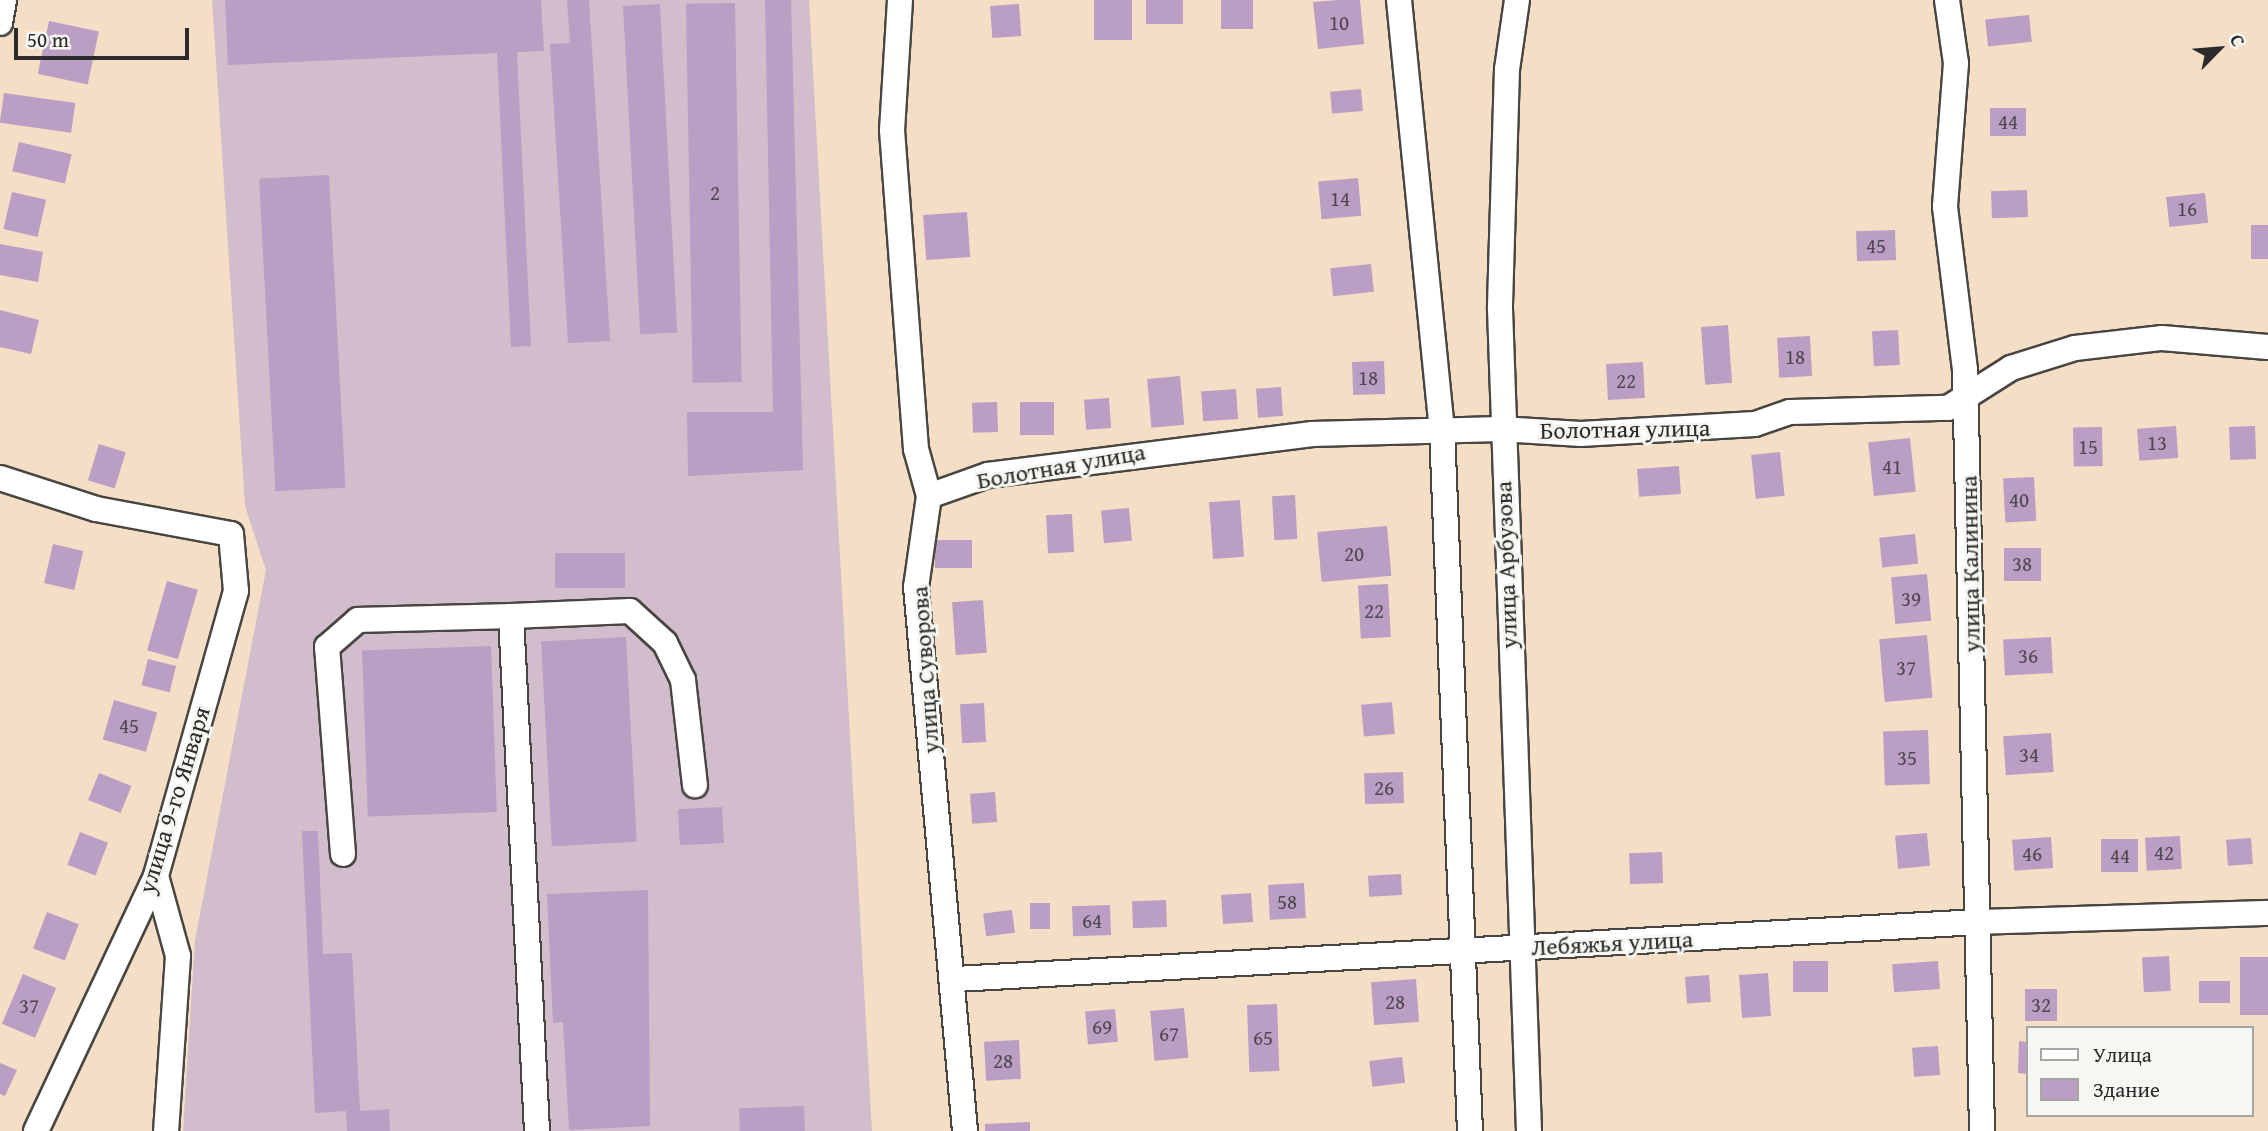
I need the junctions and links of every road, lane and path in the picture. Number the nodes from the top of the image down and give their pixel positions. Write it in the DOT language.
graph roads {
  1 [pos="4,0"];
  2 [pos="900,0"];
  3 [pos="1399,0"];
  4 [pos="1517,0"];
  5 [pos="1947,0"];
  6 [pos="0,23"];
  7 [pos="2268,347"];
  8 [pos="1966,402"];
  9 [pos="1442,429"];
  10 [pos="1502,429"];
  11 [pos="0,478"];
  12 [pos="929,496"];
  13 [pos="511,615"];
  14 [pos="695,785"];
  15 [pos="343,854"];
  16 [pos="156,876"];
  17 [pos="2268,913"];
  18 [pos="1978,922"];
  19 [pos="1519,949"];
  20 [pos="1465,950"];
  21 [pos="956,979"];
  22 [pos="36,1131"];
  23 [pos="166,1131"];
  24 [pos="537,1131"];
  25 [pos="965,1131"];
  26 [pos="1470,1131"];
  27 [pos="1529,1131"];
  28 [pos="1982,1131"];
  1 -- 6 [label="street"];
  2 -- 12 [label="street, улица Суворова"];
  3 -- 9 [label="street"];
  4 -- 10 [label="street, улица Арбузова"];
  5 -- 8 [label="street, улица Калинина"];
  7 -- 8 [label="street, Болотная улица"];
  8 -- 10 [label="street, Болотная улица"];
  8 -- 18 [label="street, улица Калинина"];
  9 -- 10 [label="street, Болотная улица"];
  9 -- 12 [label="street, Болотная улица"];
  9 -- 20 [label="street"];
  10 -- 19 [label="street, улица Арбузова"];
  11 -- 16 [label="street, улица 9-го Января"];
  12 -- 21 [label="street, улица Суворова"];
  13 -- 14 [label="street"];
  13 -- 15 [label="street"];
  13 -- 24 [label="street"];
  16 -- 22 [label="street, улица 9-го Января"];
  16 -- 23 [label="street"];
  17 -- 18 [label="street, Лебяжья улица"];
  18 -- 19 [label="street, Лебяжья улица"];
  18 -- 28 [label="street, улица Калинина"];
  19 -- 20 [label="street, Лебяжья улица"];
  19 -- 27 [label="street, улица Арбузова"];
  20 -- 21 [label="street, Лебяжья улица"];
  20 -- 26 [label="street"];
  21 -- 25 [label="street, улица Суворова"];
}
